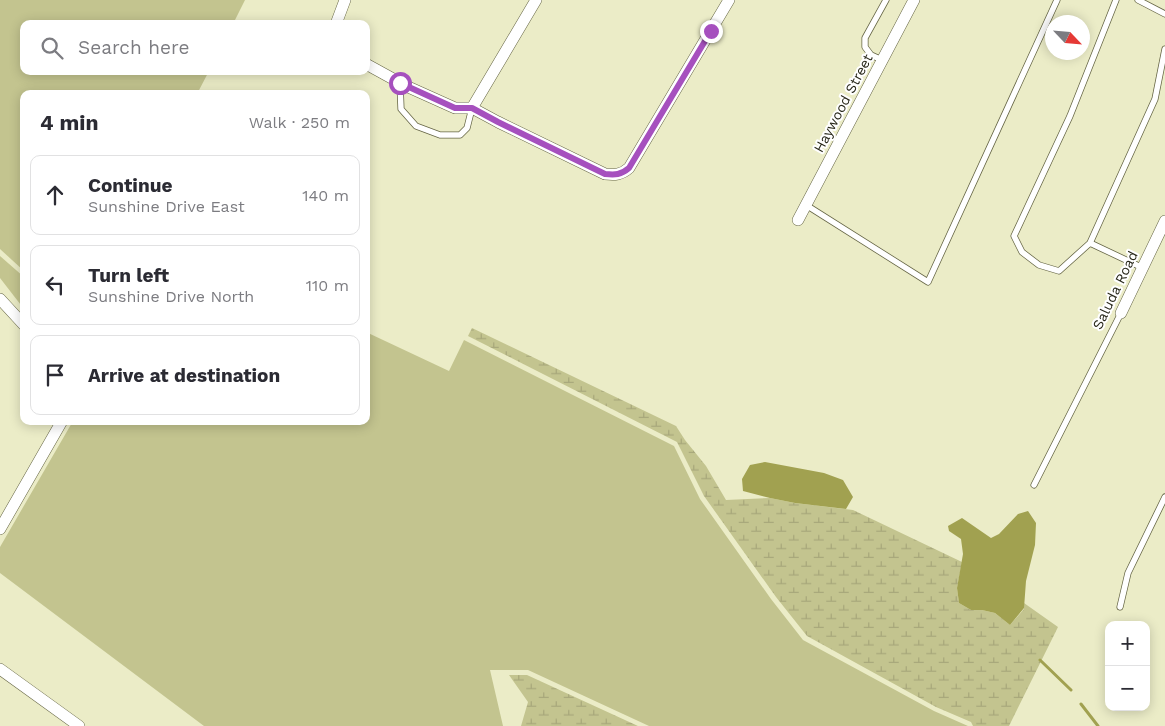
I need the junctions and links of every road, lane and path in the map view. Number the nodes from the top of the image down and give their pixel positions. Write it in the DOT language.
graph roads {
  1 [pos="345,0"];
  2 [pos="536,0"];
  3 [pos="729,0"];
  4 [pos="886,0"];
  5 [pos="914,0"];
  6 [pos="1057,0"];
  7 [pos="1116,0"];
  8 [pos="1138,0"];
  9 [pos="1165,14"];
  10 [pos="338,20"];
  11 [pos="1165,49"];
  12 [pos="882,60"];
  13 [pos="370,66"];
  14 [pos="400,83"];
  15 [pos="472,108"];
  16 [pos="806,205"];
  17 [pos="798,220"];
  18 [pos="1165,221"];
  19 [pos="1090,243"];
  20 [pos="1143,268"];
  21 [pos="0,299"];
  22 [pos="1122,313"];
  23 [pos="20,321"];
  24 [pos="60,425"];
  25 [pos="1034,485"];
  26 [pos="1165,497"];
  27 [pos="0,529"];
  28 [pos="1120,607"];
  29 [pos="0,668"];
  30 [pos="79,726"];
  1 -- 10 [label="street"];
  2 -- 15 [label="street"];
  3 -- 15 [label="street"];
  4 -- 12 [label="lane"];
  5 -- 12 [label="street, Haywood Street"];
  6 -- 16 [label="lane"];
  7 -- 19 [label="lane"];
  8 -- 9 [label="lane"];
  11 -- 19 [label="lane"];
  12 -- 16 [label="street, Haywood Street"];
  13 -- 14 [label="street"];
  14 -- 15 [label="street"];
  14 -- 15 [label="lane"];
  16 -- 17 [label="street, Haywood Street"];
  18 -- 20 [label="street, Saluda Road"];
  19 -- 20 [label="lane"];
  20 -- 22 [label="street, Saluda Road"];
  21 -- 23 [label="street"];
  22 -- 25 [label="lane, Saluda Road"];
  24 -- 27 [label="street"];
  26 -- 28 [label="lane"];
  29 -- 30 [label="street"];
}
